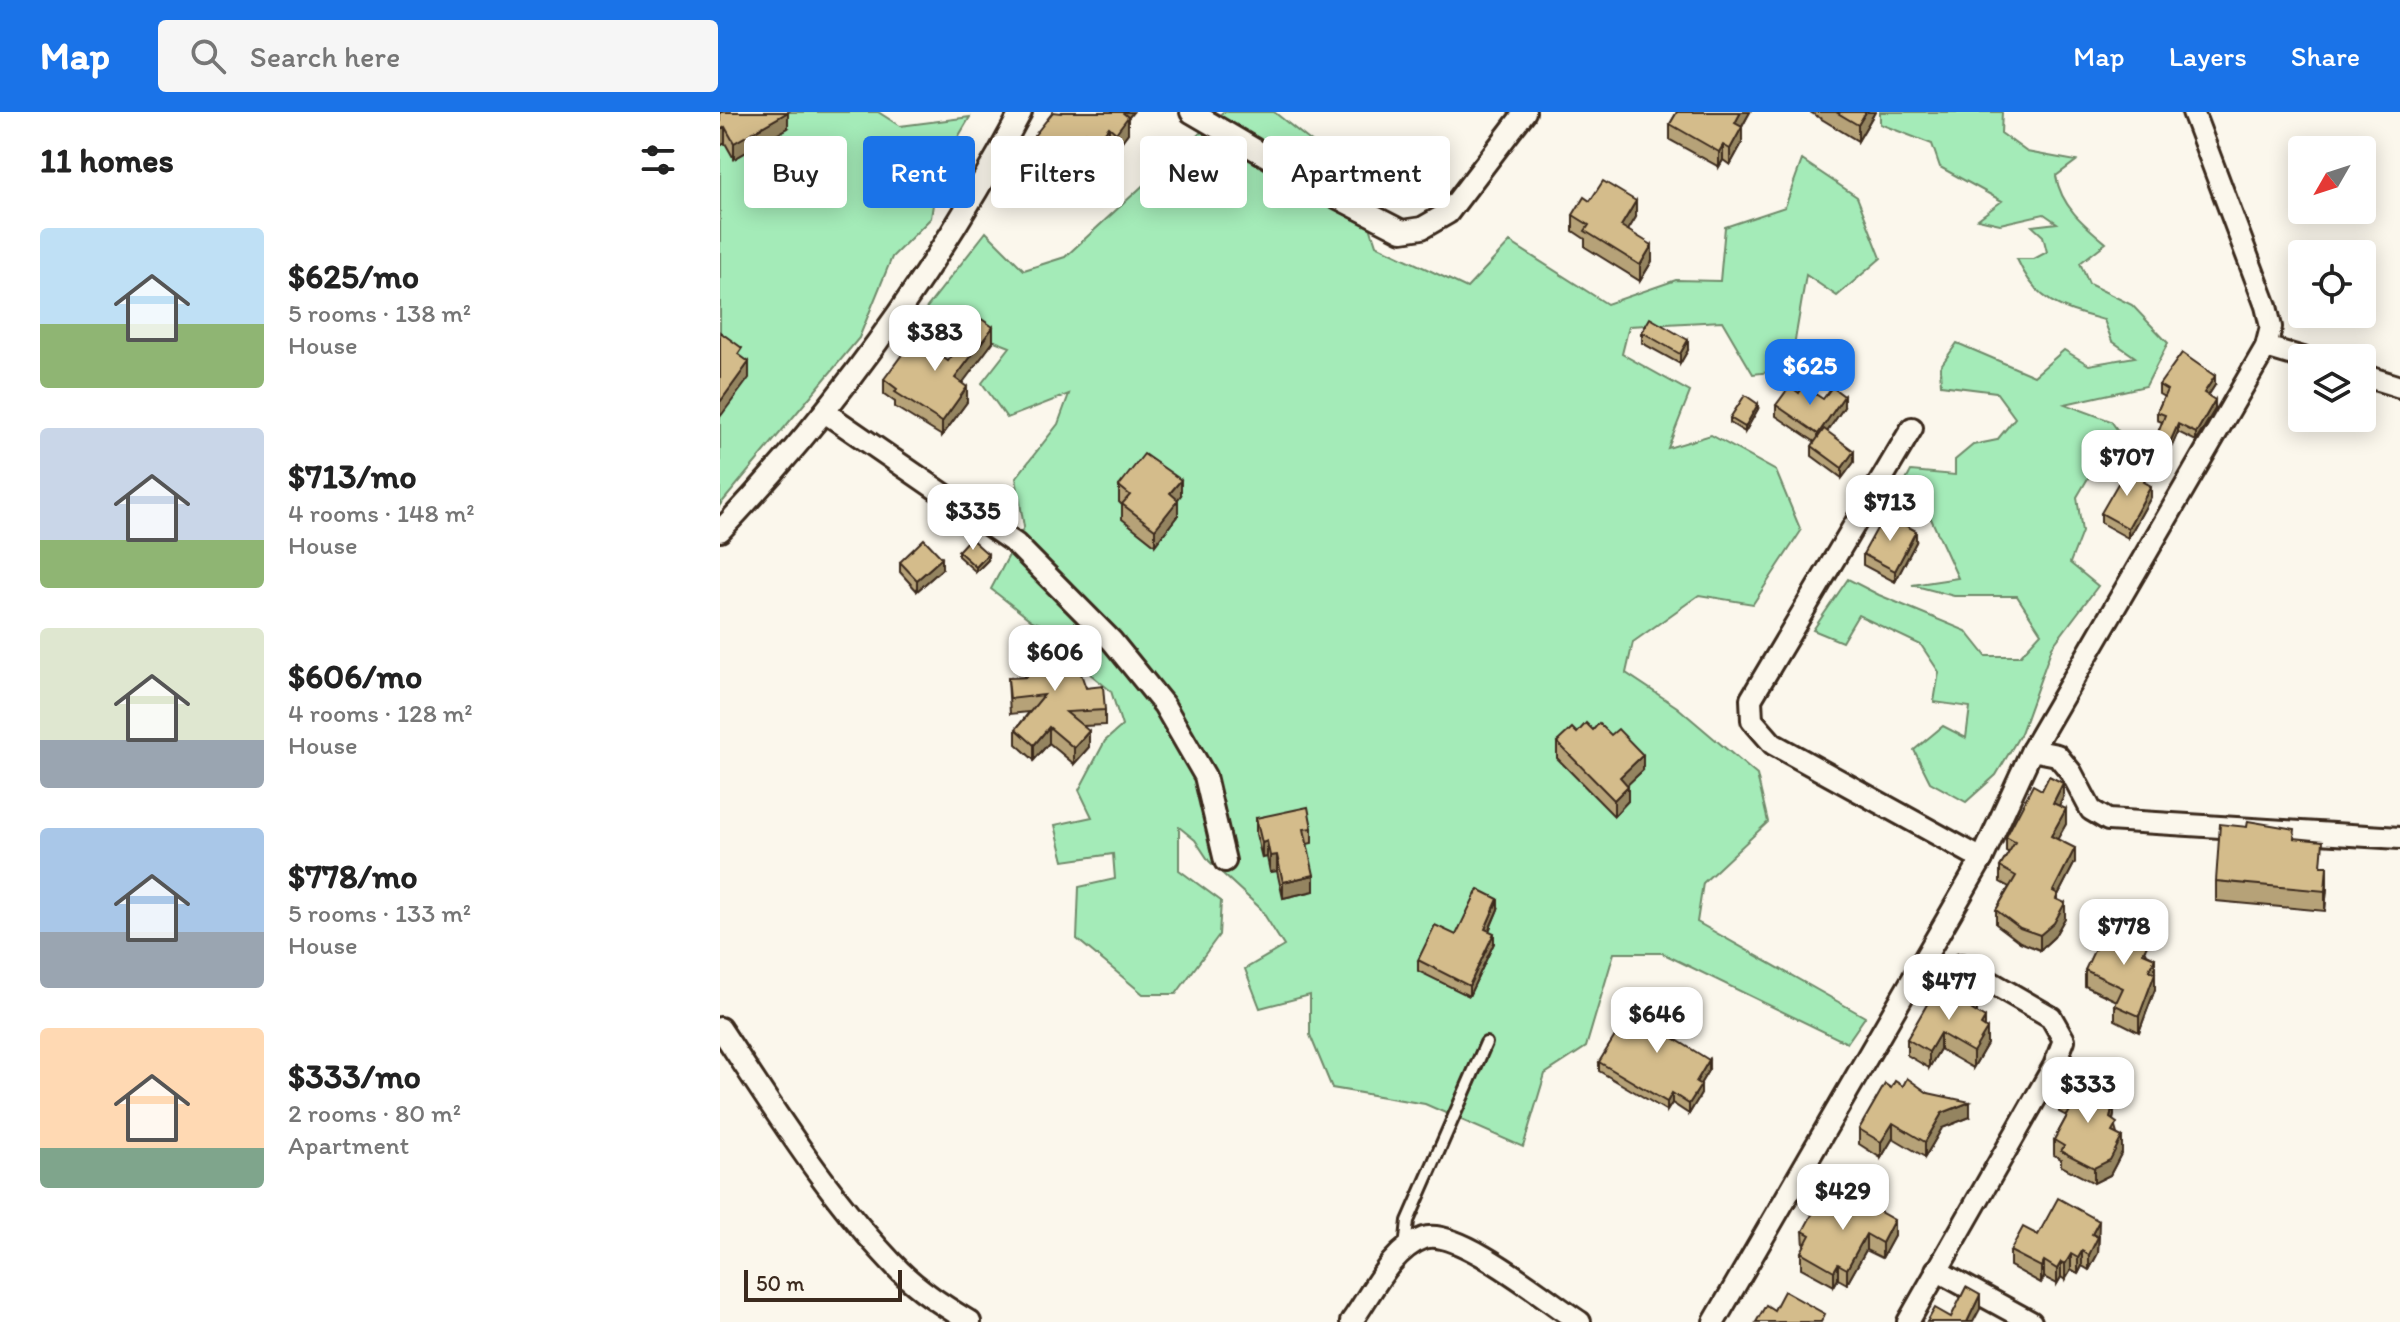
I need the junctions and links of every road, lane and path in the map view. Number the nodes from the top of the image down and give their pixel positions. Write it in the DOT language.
graph roads {
  1 [pos="1021,112"];
  2 [pos="1191,112"];
  3 [pos="1525,112"];
  4 [pos="2193,112"];
  5 [pos="2266,347"];
  6 [pos="2288,354"];
  7 [pos="2376,379"];
  8 [pos="2400,387"];
  9 [pos="826,413"];
  10 [pos="1912,428"];
  11 [pos="720,531"];
  12 [pos="2032,750"];
  13 [pos="2400,838"];
  14 [pos="1982,859"];
  15 [pos="1225,861"];
  16 [pos="1961,965"];
  17 [pos="720,1028"];
  18 [pos="1486,1043"];
  19 [pos="1405,1250"];
  20 [pos="1936,1270"];
  21 [pos="970,1322"];
  22 [pos="1351,1322"];
  23 [pos="1580,1322"];
  24 [pos="1714,1322"];
  25 [pos="1908,1322"];
  26 [pos="2031,1322"];
  1 -- 9 [label="street"];
  2 -- 3 [label="street"];
  4 -- 5 [label="street"];
  5 -- 6 [label="street"];
  5 -- 12 [label="street"];
  7 -- 8 [label="street"];
  9 -- 11 [label="street"];
  9 -- 15 [label="street"];
  10 -- 14 [label="street"];
  12 -- 13 [label="street"];
  12 -- 14 [label="street"];
  14 -- 24 [label="street"];
  16 -- 20 [label="street"];
  17 -- 21 [label="street"];
  18 -- 19 [label="lane"];
  19 -- 22 [label="street"];
  19 -- 23 [label="street"];
  20 -- 25 [label="street"];
  20 -- 26 [label="street"];
}
